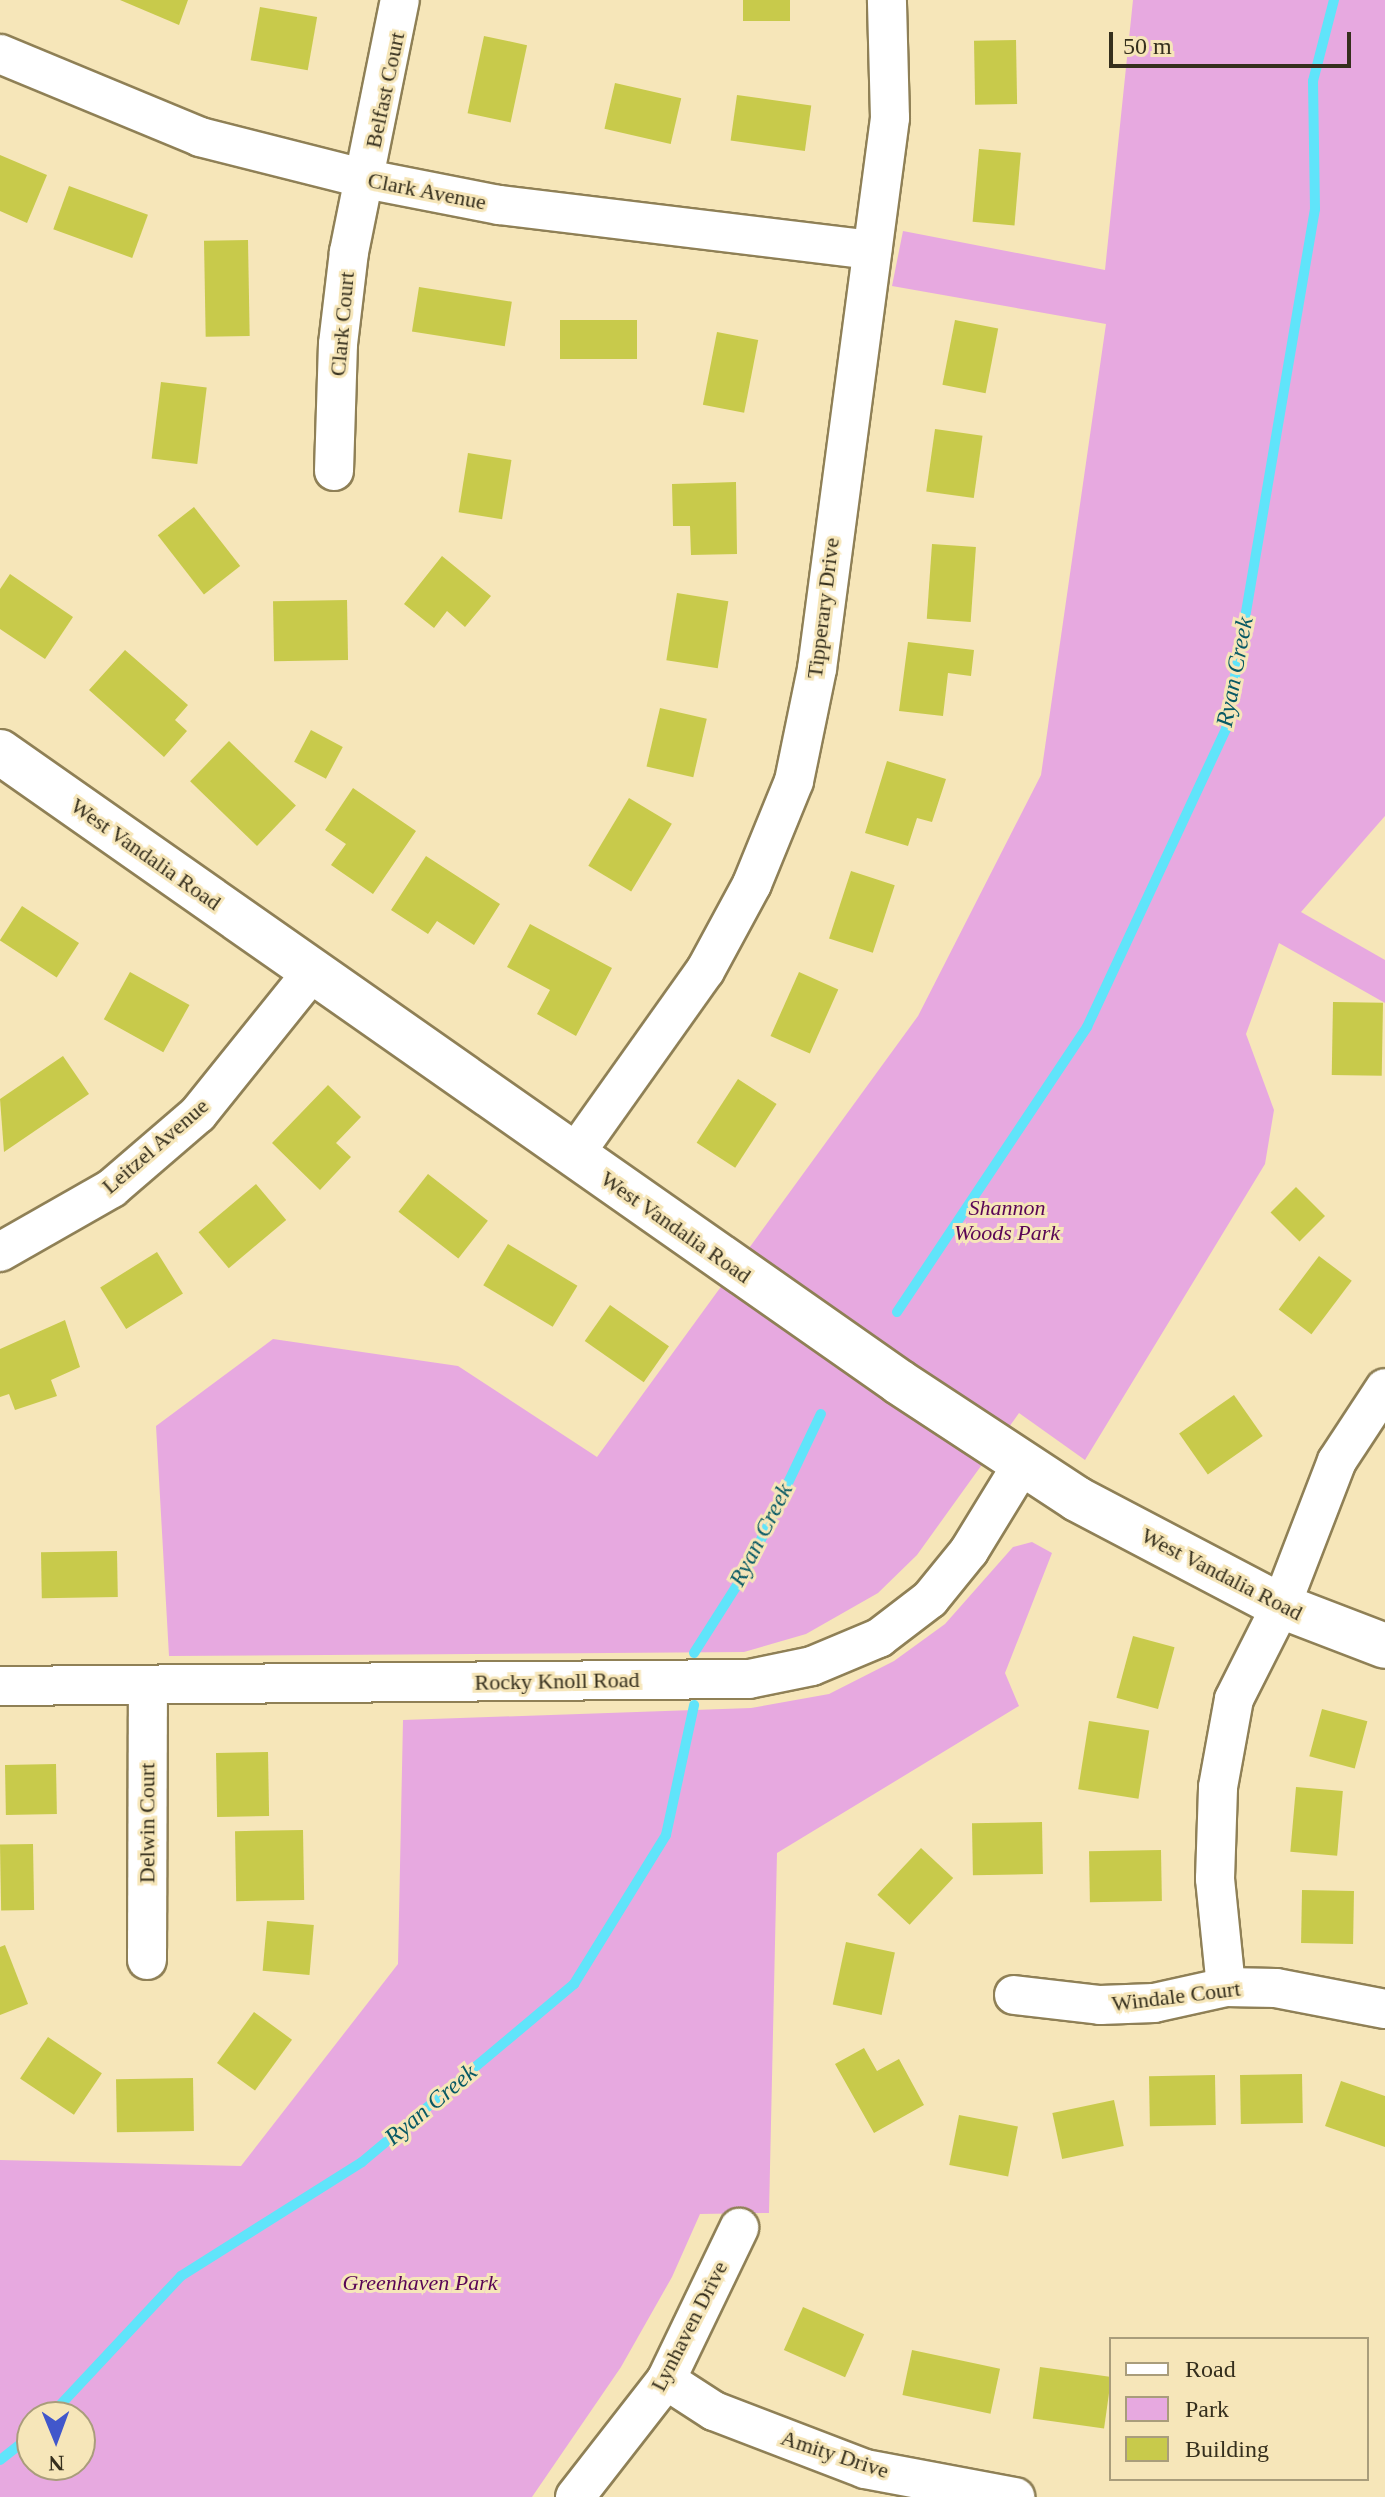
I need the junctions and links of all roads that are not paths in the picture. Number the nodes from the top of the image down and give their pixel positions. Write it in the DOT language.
graph roads {
  1 [pos="400,0"];
  2 [pos="887,0"];
  3 [pos="0,54"];
  4 [pos="366,179"];
  5 [pos="872,250"];
  6 [pos="334,471"];
  7 [pos="0,752"];
  8 [pos="313,971"];
  9 [pos="574,1155"];
  10 [pos="0,1252"];
  11 [pos="1385,1388"];
  12 [pos="1023,1463"];
  13 [pos="1281,1606"];
  14 [pos="1385,1646"];
  15 [pos="0,1686"];
  16 [pos="148,1687"];
  17 [pos="147,1960"];
  18 [pos="1226,1987"];
  19 [pos="1014,1995"];
  20 [pos="1385,2009"];
  21 [pos="739,2228"];
  22 [pos="666,2380"];
  23 [pos="575,2497"];
  24 [pos="1015,2497"];
  1 -- 4 [label="street, Belfast Court"];
  2 -- 5 [label="street, Tipperary Drive"];
  3 -- 4 [label="street, Clark Avenue"];
  4 -- 5 [label="street, Clark Avenue"];
  4 -- 6 [label="street, Clark Court"];
  5 -- 9 [label="street, Tipperary Drive"];
  7 -- 8 [label="main road, West Vandalia Road"];
  8 -- 9 [label="main road, West Vandalia Road"];
  8 -- 10 [label="street, Leitzel Avenue"];
  9 -- 12 [label="main road, West Vandalia Road"];
  11 -- 13 [label="street"];
  12 -- 13 [label="main road, West Vandalia Road"];
  12 -- 16 [label="street, Rocky Knoll Road"];
  13 -- 14 [label="main road, West Vandalia Road"];
  13 -- 18 [label="street"];
  15 -- 16 [label="street, Rocky Knoll Road"];
  16 -- 17 [label="street, Delwin Court"];
  18 -- 19 [label="street, Windale Court"];
  18 -- 20 [label="street, Windale Court"];
  21 -- 22 [label="street, Lynhaven Drive"];
  22 -- 23 [label="street, Lynhaven Drive"];
  22 -- 24 [label="street, Amity Drive"];
}
